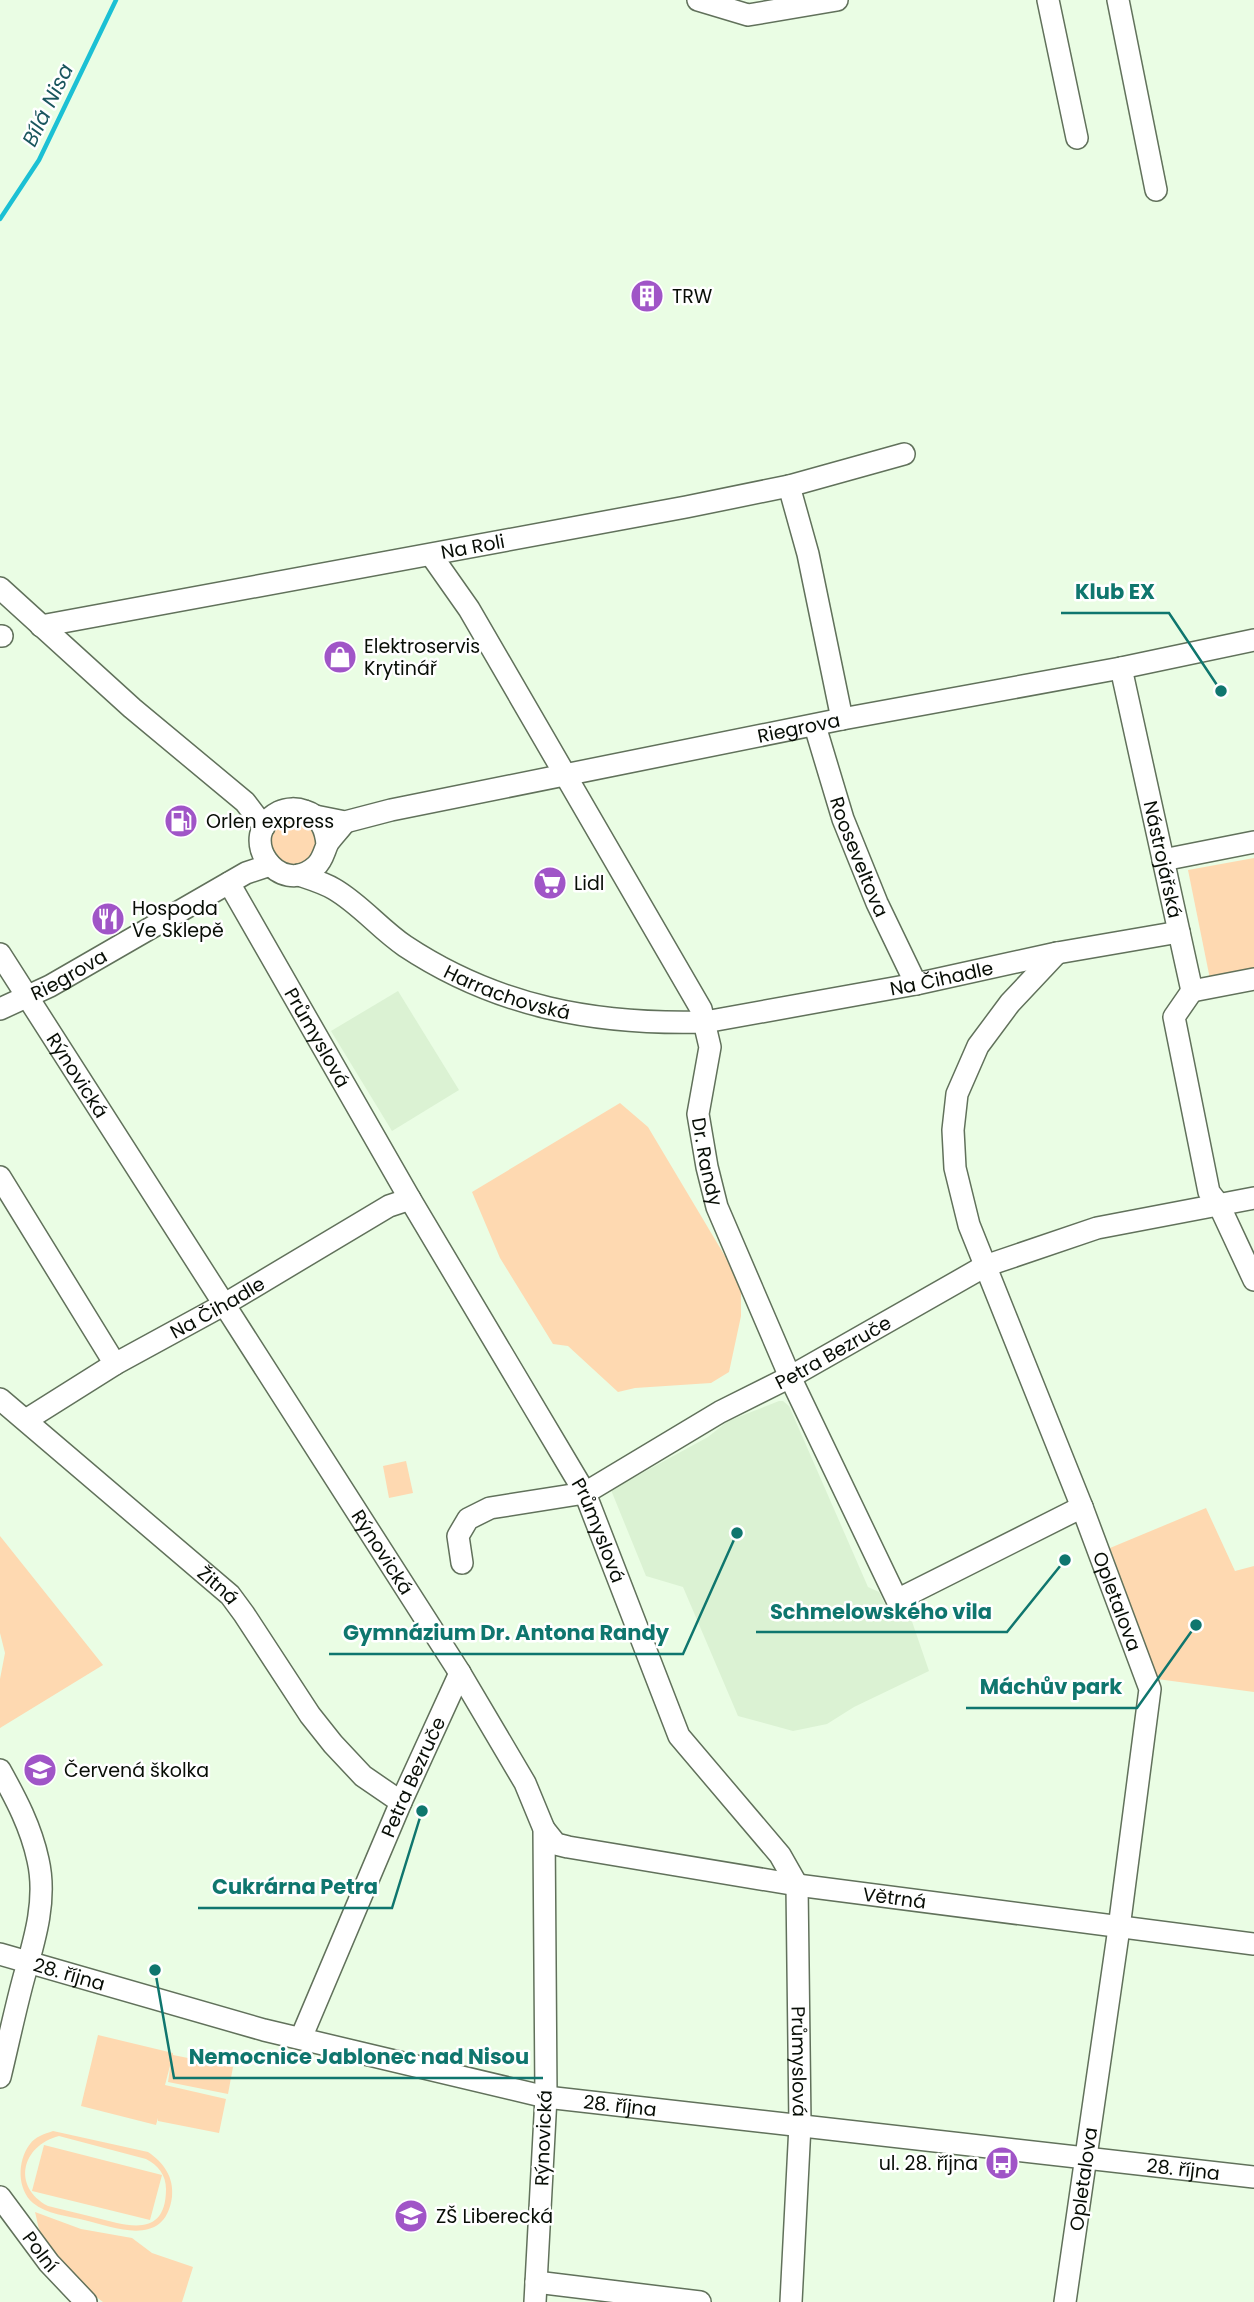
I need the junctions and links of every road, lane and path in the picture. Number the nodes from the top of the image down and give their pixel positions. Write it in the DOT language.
graph roads {
  1 [pos="698,0"];
  2 [pos="837,0"];
  3 [pos="1048,0"];
  4 [pos="1118,0"];
  5 [pos="1077,138"];
  6 [pos="1156,190"];
  7 [pos="904,454"];
  8 [pos="789,486"];
  9 [pos="431,555"];
  10 [pos="0,588"];
  11 [pos="41,626"];
  12 [pos="1254,640"];
  13 [pos="1121,668"];
  14 [pos="842,719"];
  15 [pos="815,726"];
  16 [pos="566,775"];
  17 [pos="315,816"];
  18 [pos="345,822"];
  19 [pos="268,838"];
  20 [pos="1254,842"];
  21 [pos="326,850"];
  22 [pos="1163,860"];
  23 [pos="299,875"];
  24 [pos="237,878"];
  25 [pos="334,889"];
  26 [pos="1179,932"];
  27 [pos="1057,953"];
  28 [pos="0,954"];
  29 [pos="1254,979"];
  30 [pos="916,984"];
  31 [pos="1192,991"];
  32 [pos="27,996"];
  33 [pos="0,1009"];
  34 [pos="705,1022"];
  35 [pos="0,1177"];
  36 [pos="1254,1198"];
  37 [pos="410,1199"];
  38 [pos="1219,1205"];
  39 [pos="985,1266"];
  40 [pos="1254,1280"];
  41 [pos="225,1304"];
  42 [pos="116,1364"];
  43 [pos="789,1377"];
  44 [pos="0,1399"];
  45 [pos="26,1420"];
  46 [pos="584,1493"];
  47 [pos="1082,1507"];
  48 [pos="462,1563"];
  49 [pos="460,1673"];
  50 [pos="0,1770"];
  51 [pos="401,1802"];
  52 [pos="544,1829"];
  53 [pos="38,1863"];
  54 [pos="797,1885"];
  55 [pos="1119,1928"];
  56 [pos="38,1929"];
  57 [pos="1254,1944"];
  58 [pos="0,1954"];
  59 [pos="29,1963"];
  60 [pos="301,2038"];
  61 [pos="0,2077"];
  62 [pos="545,2098"];
  63 [pos="800,2125"];
  64 [pos="1086,2159"];
  65 [pos="1254,2177"];
  66 [pos="0,2197"];
  67 [pos="536,2292"];
  68 [pos="86,2302"];
  69 [pos="700,2302"];
  70 [pos="790,2302"];
  71 [pos="1065,2302"];
  1 -- 2 [label="street"];
  3 -- 5 [label="street"];
  4 -- 6 [label="street"];
  7 -- 8 [label="street, Na Roli"];
  8 -- 9 [label="street, Na Roli"];
  8 -- 14 [label="street"];
  9 -- 11 [label="street, Na Roli"];
  9 -- 16 [label="street, Dr. Randy"];
  10 -- 11 [label="street"];
  11 -- 19 [label="street"];
  12 -- 13 [label="street, Riegrova"];
  13 -- 14 [label="street, Riegrova"];
  13 -- 22 [label="street, Nástrojářská"];
  14 -- 15 [label="street, Riegrova"];
  15 -- 16 [label="street, Riegrova"];
  15 -- 30 [label="street, Rooseveltova"];
  16 -- 18 [label="street, Riegrova"];
  16 -- 34 [label="street, Dr. Randy"];
  17 -- 18 [label="street, Riegrova"];
  17 -- 19 [label="street, Riegrova"];
  17 -- 21 [label="street"];
  18 -- 21 [label="street"];
  19 -- 23 [label="street"];
  19 -- 24 [label="street"];
  20 -- 22 [label="street"];
  21 -- 23 [label="street"];
  21 -- 25 [label="street"];
  22 -- 26 [label="street, Nástrojářská"];
  23 -- 25 [label="street, Harrachovská"];
  24 -- 32 [label="street, Riegrova"];
  24 -- 37 [label="street, Průmyslová"];
  25 -- 34 [label="street, Harrachovská"];
  26 -- 27 [label="street, Na Čihadle"];
  26 -- 31 [label="street, Nástrojářská"];
  27 -- 30 [label="street, Na Čihadle"];
  27 -- 39 [label="street, Opletalova"];
  28 -- 32 [label="street, Rýnovická"];
  29 -- 31 [label="street"];
  30 -- 34 [label="street, Na Čihadle"];
  31 -- 38 [label="street"];
  32 -- 33 [label="street, Riegrova"];
  32 -- 41 [label="street, Rýnovická"];
  34 -- 43 [label="street, Dr. Randy"];
  35 -- 42 [label="street"];
  36 -- 38 [label="street, Petra Bezruče"];
  37 -- 41 [label="street, Na Čihadle"];
  37 -- 46 [label="street, Průmyslová"];
  38 -- 39 [label="street, Petra Bezruče"];
  38 -- 40 [label="street"];
  39 -- 43 [label="street, Petra Bezruče"];
  39 -- 47 [label="street, Opletalova"];
  41 -- 42 [label="street, Na Čihadle"];
  41 -- 49 [label="street, Rýnovická"];
  42 -- 45 [label="street, Na Čihadle"];
  43 -- 46 [label="street, Petra Bezruče"];
  43 -- 47 [label="street, Dr. Randy"];
  44 -- 45 [label="street, Žitná"];
  45 -- 51 [label="street, Žitná"];
  46 -- 48 [label="street, Petra Bezruče"];
  46 -- 54 [label="street, Průmyslová"];
  47 -- 55 [label="street, Opletalova"];
  49 -- 51 [label="street, Petra Bezruče"];
  49 -- 52 [label="street, Rýnovická"];
  50 -- 53 [label="street"];
  51 -- 60 [label="street, Petra Bezruče"];
  52 -- 54 [label="street, Větrná"];
  52 -- 62 [label="street, Rýnovická"];
  53 -- 56 [label="street"];
  53 -- 56 [label="street"];
  54 -- 55 [label="street, Větrná"];
  54 -- 63 [label="street, Průmyslová"];
  55 -- 57 [label="street, Větrná"];
  55 -- 64 [label="street, Opletalova"];
  56 -- 59 [label="street"];
  58 -- 59 [label="street, 28. října"];
  59 -- 60 [label="street, 28. října"];
  59 -- 61 [label="street"];
  60 -- 62 [label="street, 28. října"];
  62 -- 63 [label="street, 28. října"];
  62 -- 67 [label="street, Rýnovická"];
  63 -- 64 [label="street, 28. října"];
  63 -- 70 [label="street, Průmyslová"];
  64 -- 65 [label="street, 28. října"];
  64 -- 71 [label="street, Opletalova"];
  66 -- 68 [label="street, Polní"];
  67 -- 69 [label="street"];
}
